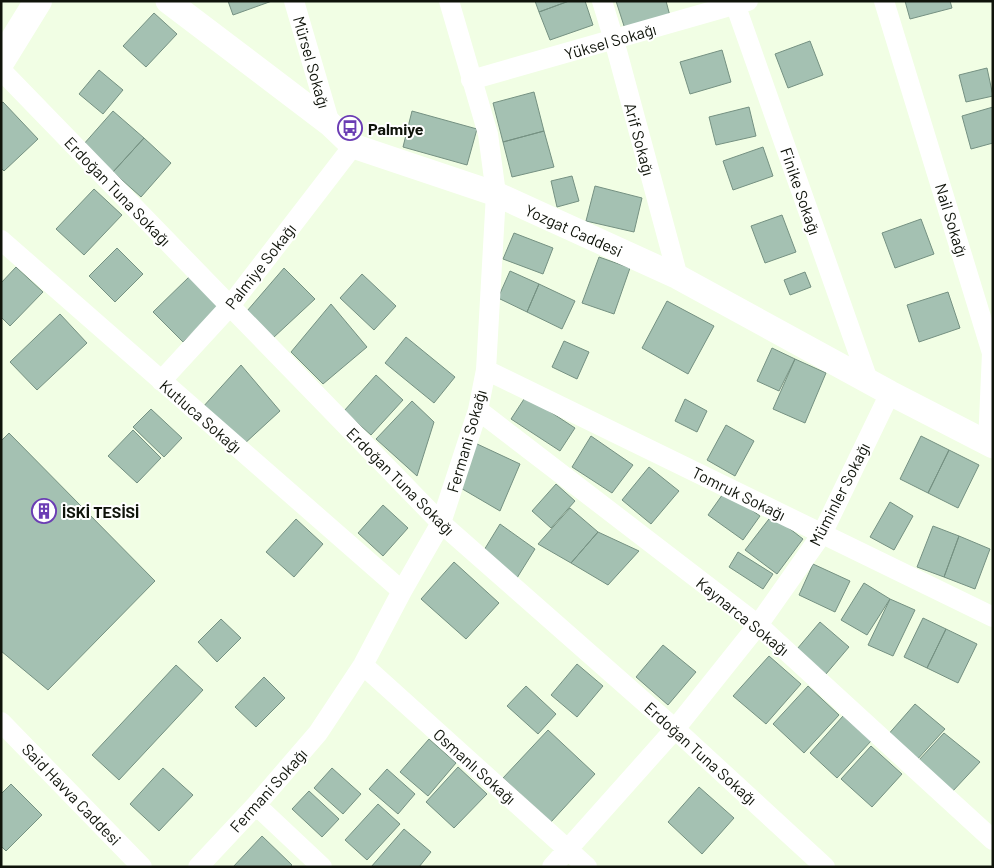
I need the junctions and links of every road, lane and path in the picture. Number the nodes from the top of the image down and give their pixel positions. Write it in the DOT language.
graph roads {
  1 [pos="38,1"];
  2 [pos="168,1"];
  3 [pos="294,1"];
  4 [pos="449,1"];
  5 [pos="602,1"];
  6 [pos="884,1"];
  7 [pos="739,3"];
  8 [pos="614,40"];
  9 [pos="1,61"];
  10 [pos="1,70"];
  11 [pos="471,80"];
  12 [pos="330,124"];
  13 [pos="353,146"];
  14 [pos="496,194"];
  15 [pos="3,246"];
  16 [pos="678,277"];
  17 [pos="230,306"];
  18 [pos="486,370"];
  19 [pos="868,380"];
  20 [pos="160,381"];
  21 [pos="890,393"];
  22 [pos="478,410"];
  23 [pos="990,445"];
  24 [pos="441,523"];
  25 [pos="822,534"];
  26 [pos="402,592"];
  27 [pos="993,617"];
  28 [pos="758,626"];
  29 [pos="363,665"];
  30 [pos="1,722"];
  31 [pos="675,729"];
  32 [pos="256,805"];
  33 [pos="993,840"];
  34 [pos="567,849"];
  35 [pos="142,867"];
  36 [pos="198,867"];
  37 [pos="322,867"];
  38 [pos="552,867"];
  39 [pos="587,867"];
  40 [pos="825,867"];
  1 -- 9 [label="main road"];
  2 -- 12 [label="street, Yozgat Caddesi"];
  3 -- 12 [label="street, Mürsel Sokağı"];
  4 -- 11 [label="street, Fermani Sokağı"];
  5 -- 8 [label="street, Arif Sokağı"];
  6 -- 23 [label="street, Nail Sokağı"];
  7 -- 8 [label="street, Yüksel Sokağı"];
  7 -- 19 [label="street, Finike Sokağı"];
  8 -- 11 [label="street, Yüksel Sokağı"];
  8 -- 16 [label="street, Arif Sokağı"];
  10 -- 17 [label="street, Erdoğan Tuna Sokağı"];
  11 -- 14 [label="street, Fermani Sokağı"];
  12 -- 13 [label="street, Yozgat Caddesi"];
  13 -- 14 [label="street, Yozgat Caddesi"];
  13 -- 17 [label="street, Palmiye Sokağı"];
  14 -- 16 [label="street, Yozgat Caddesi"];
  14 -- 18 [label="street, Fermani Sokağı"];
  15 -- 20 [label="street, Kutluca Sokağı"];
  16 -- 19 [label="street, Yozgat Caddesi"];
  17 -- 20 [label="street, Palmiye Sokağı"];
  17 -- 24 [label="street, Erdoğan Tuna Sokağı"];
  18 -- 22 [label="street, Fermani Sokağı"];
  18 -- 25 [label="street, Tomruk Sokağı"];
  19 -- 21 [label="street, Yozgat Caddesi"];
  20 -- 26 [label="street, Kutluca Sokağı"];
  21 -- 23 [label="street, Yozgat Caddesi"];
  21 -- 25 [label="street, Müminler Sokağı"];
  22 -- 24 [label="street, Fermani Sokağı"];
  22 -- 28 [label="street, Kaynarca Sokağı"];
  24 -- 26 [label="street, Fermani Sokağı"];
  24 -- 31 [label="street, Erdoğan Tuna Sokağı"];
  25 -- 27 [label="street, Tomruk Sokağı"];
  25 -- 28 [label="street, Müminler Sokağı"];
  26 -- 29 [label="street, Fermani Sokağı"];
  28 -- 31 [label="street, Müminler Sokağı"];
  28 -- 33 [label="street, Kaynarca Sokağı"];
  29 -- 32 [label="street, Fermani Sokağı"];
  29 -- 34 [label="street, Osmanlı Sokağı"];
  30 -- 35 [label="street, Said Havva Caddesi"];
  31 -- 34 [label="street, Müminler Sokağı"];
  31 -- 40 [label="street, Erdoğan Tuna Sokağı"];
  32 -- 36 [label="street, Fermani Sokağı"];
  32 -- 37 [label="street"];
  34 -- 38 [label="street, Müminler Sokağı"];
  34 -- 39 [label="street, Osmanlı Sokağı"];
}
